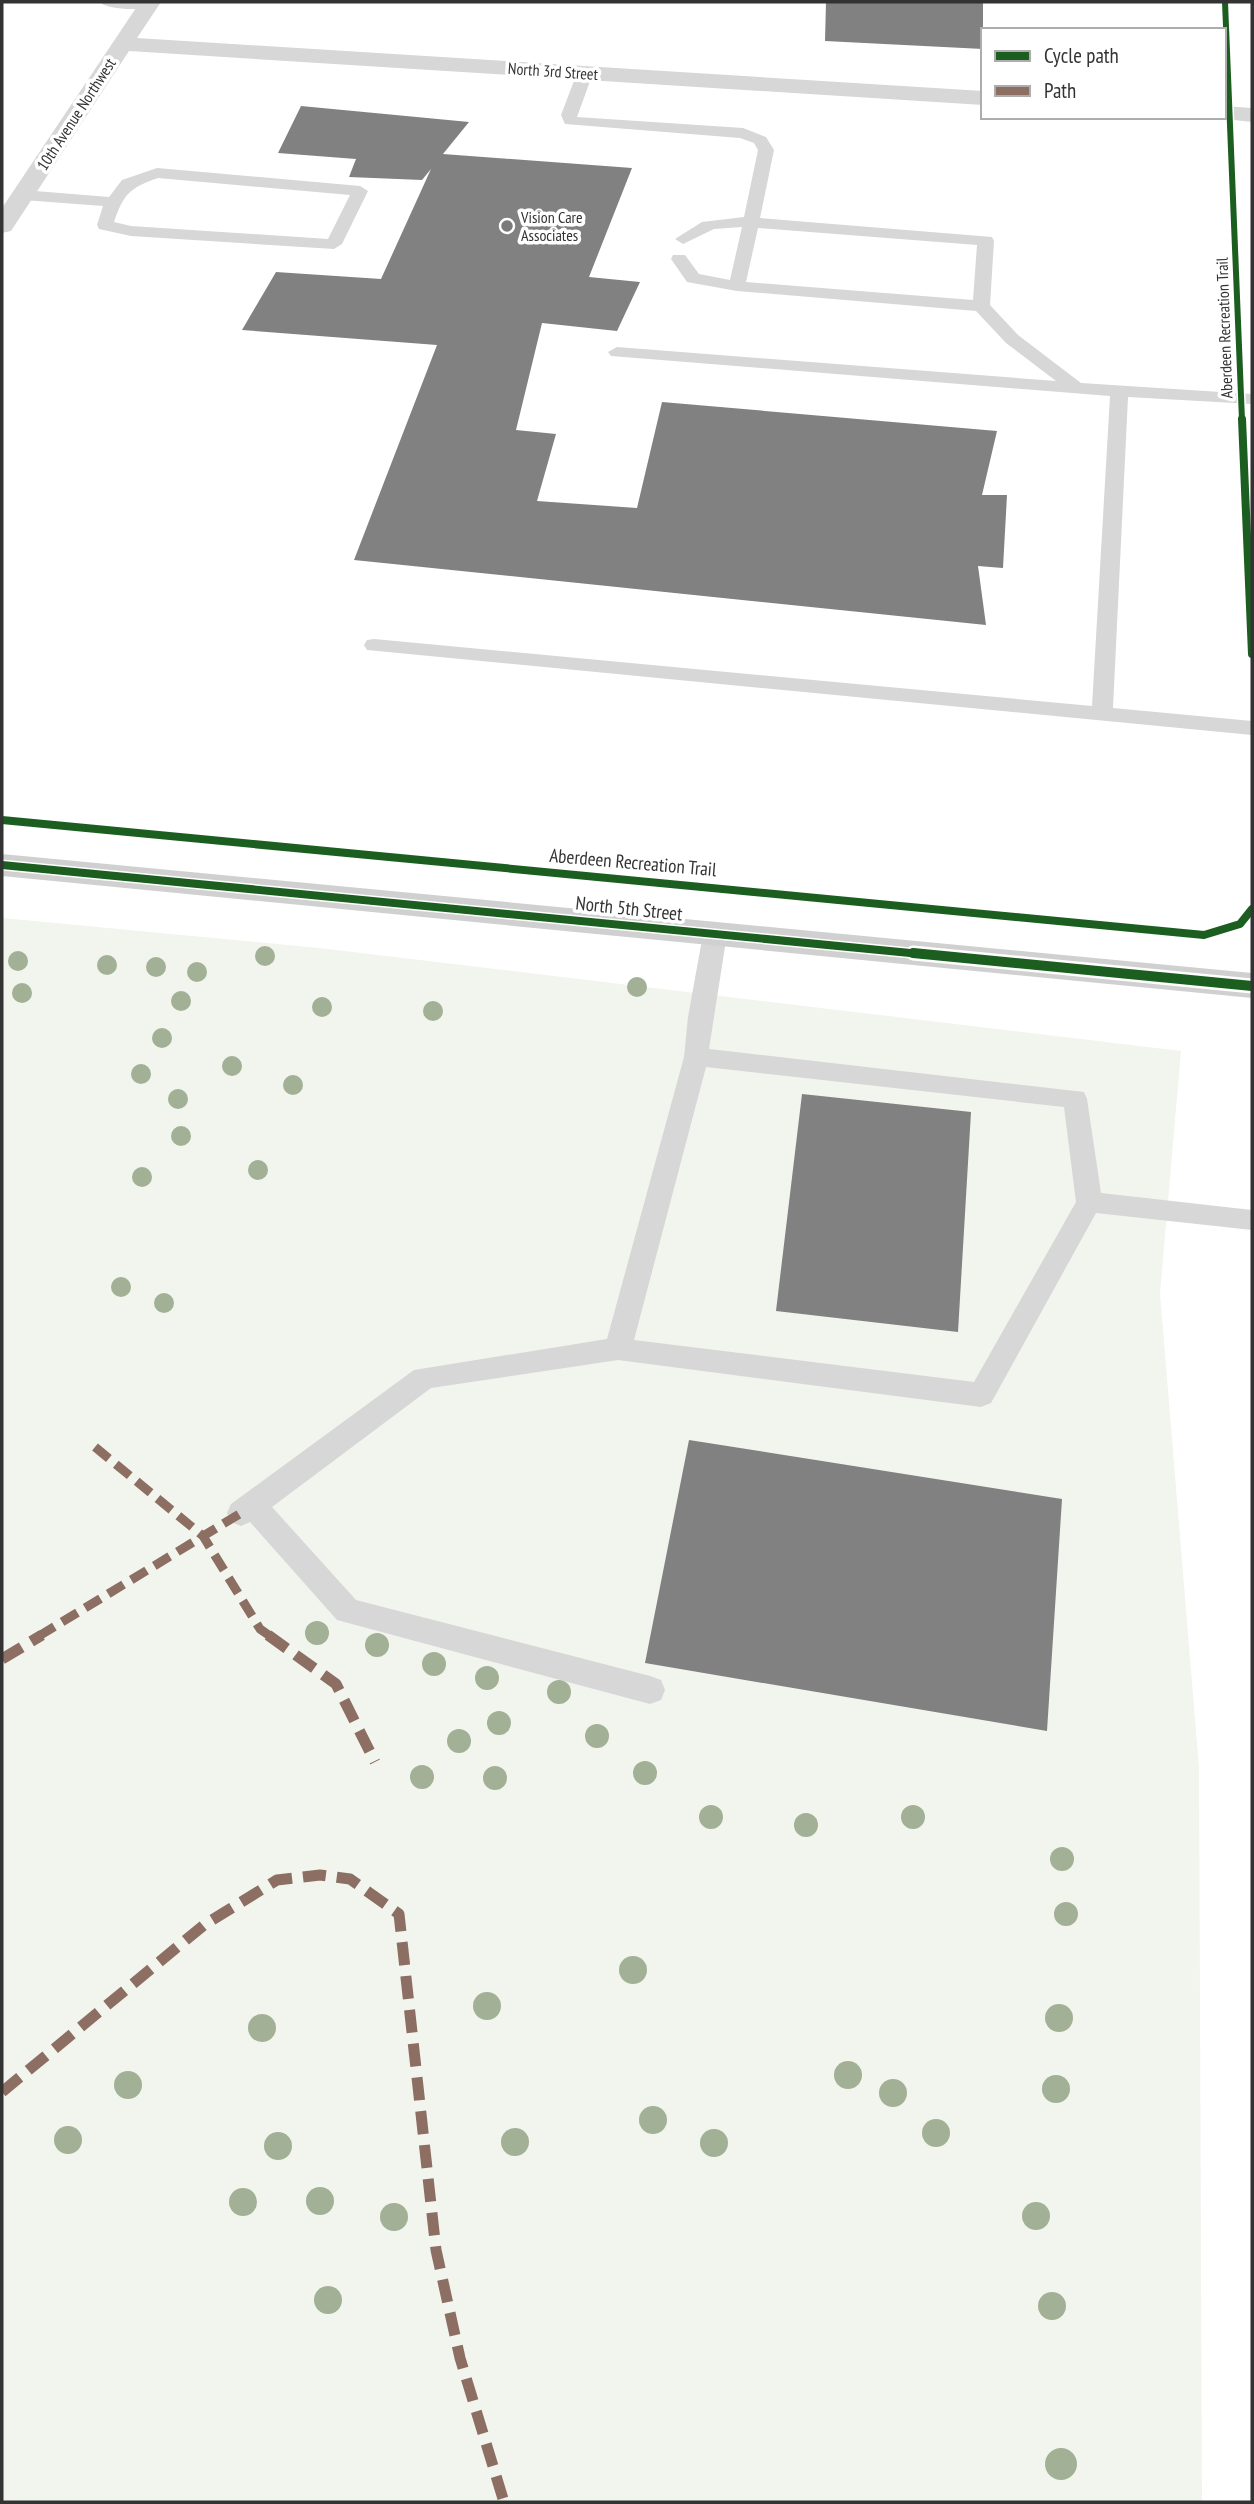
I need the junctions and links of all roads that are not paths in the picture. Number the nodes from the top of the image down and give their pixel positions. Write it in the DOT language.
graph roads {
  1 [pos="106,2"];
  2 [pos="149,3"];
  3 [pos="122,44"];
  4 [pos="585,73"];
  5 [pos="981,98"];
  6 [pos="1226,113"];
  7 [pos="1252,115"];
  8 [pos="23,195"];
  9 [pos="113,202"];
  10 [pos="751,222"];
  11 [pos="2,226"];
  12 [pos="683,239"];
  13 [pos="679,260"];
  14 [pos="737,286"];
  15 [pos="981,306"];
  16 [pos="617,352"];
  17 [pos="1077,388"];
  18 [pos="1119,391"];
  19 [pos="1252,399"];
  20 [pos="374,645"];
  21 [pos="1102,714"];
  22 [pos="1252,728"];
  23 [pos="2,864"];
  24 [pos="715,933"];
  25 [pos="1252,986"];
  26 [pos="696,1057"];
  27 [pos="1090,1202"];
  28 [pos="1252,1220"];
  29 [pos="618,1349"];
  30 [pos="650,1690"];
  1 -- 2 [label="lane"];
  2 -- 3 [label="street, 10th Avenue Northwest"];
  3 -- 4 [label="street, North 3rd Street"];
  3 -- 8 [label="street, 10th Avenue Northwest"];
  4 -- 5 [label="street, North 3rd Street"];
  4 -- 10 [label="lane"];
  6 -- 7 [label="street"];
  8 -- 9 [label="lane"];
  8 -- 11 [label="street, 10th Avenue Northwest"];
  9 -- 9 [label="lane"];
  10 -- 12 [label="lane"];
  10 -- 14 [label="lane"];
  10 -- 15 [label="lane"];
  13 -- 14 [label="lane"];
  14 -- 15 [label="lane"];
  15 -- 17 [label="lane"];
  16 -- 17 [label="lane"];
  17 -- 18 [label="lane"];
  18 -- 19 [label="lane"];
  18 -- 21 [label="lane"];
  20 -- 21 [label="lane"];
  21 -- 22 [label="lane"];
  23 -- 24 [label="street, North 5th Street"];
  24 -- 25 [label="street, North 5th Street"];
  24 -- 26 [label="lane"];
  26 -- 27 [label="lane"];
  26 -- 29 [label="lane"];
  27 -- 28 [label="lane"];
  27 -- 29 [label="lane"];
  29 -- 30 [label="lane"];
}
